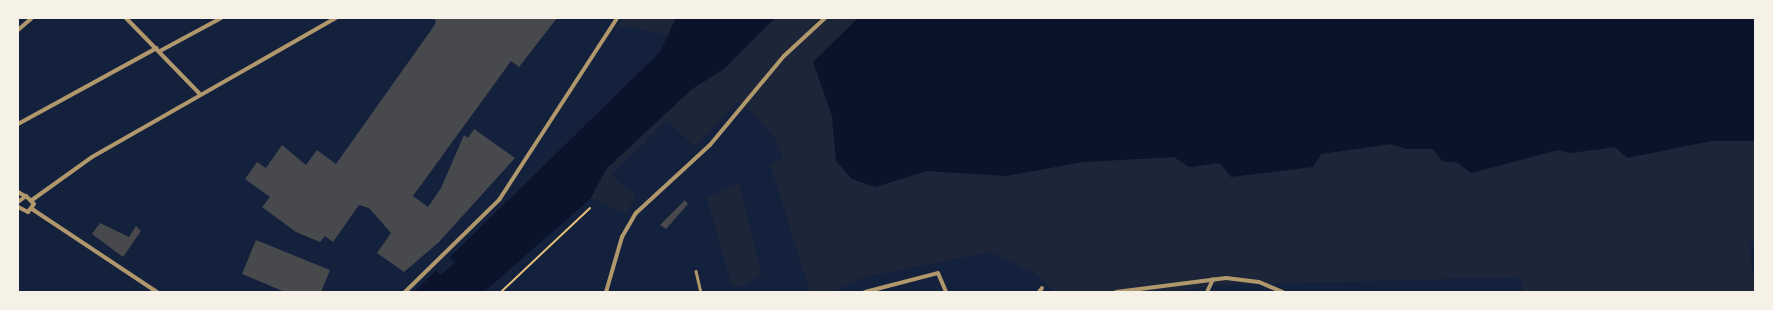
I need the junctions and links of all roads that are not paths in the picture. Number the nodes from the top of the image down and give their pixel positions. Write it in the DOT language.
graph roads {
  1 [pos="32,18"];
  2 [pos="126,18"];
  3 [pos="221,18"];
  4 [pos="336,18"];
  5 [pos="617,18"];
  6 [pos="825,18"];
  7 [pos="18,30"];
  8 [pos="158,50"];
  9 [pos="200,94"];
  10 [pos="18,124"];
  11 [pos="18,192"];
  12 [pos="25,196"];
  13 [pos="32,200"];
  14 [pos="18,202"];
  15 [pos="18,207"];
  16 [pos="32,209"];
  17 [pos="22,211"];
  18 [pos="19,216"];
  19 [pos="696,271"];
  20 [pos="1212,279"];
  21 [pos="157,292"];
  22 [pos="405,292"];
  23 [pos="606,292"];
  24 [pos="701,292"];
  25 [pos="865,292"];
  26 [pos="946,292"];
  27 [pos="1116,292"];
  28 [pos="1207,292"];
  29 [pos="1283,292"];
  1 -- 7 [label="street"];
  2 -- 8 [label="street"];
  3 -- 8 [label="street"];
  4 -- 9 [label="street"];
  5 -- 22 [label="street"];
  6 -- 23 [label="street"];
  8 -- 9 [label="street"];
  8 -- 10 [label="street"];
  9 -- 13 [label="street"];
  11 -- 12 [label="street"];
  12 -- 13 [label="street"];
  12 -- 14 [label="street"];
  13 -- 16 [label="street"];
  15 -- 17 [label="street"];
  16 -- 17 [label="street"];
  16 -- 21 [label="street"];
  17 -- 18 [label="street"];
  19 -- 24 [label="lane"];
  20 -- 27 [label="street"];
  20 -- 28 [label="street"];
  20 -- 29 [label="street"];
  25 -- 26 [label="street"];
}
